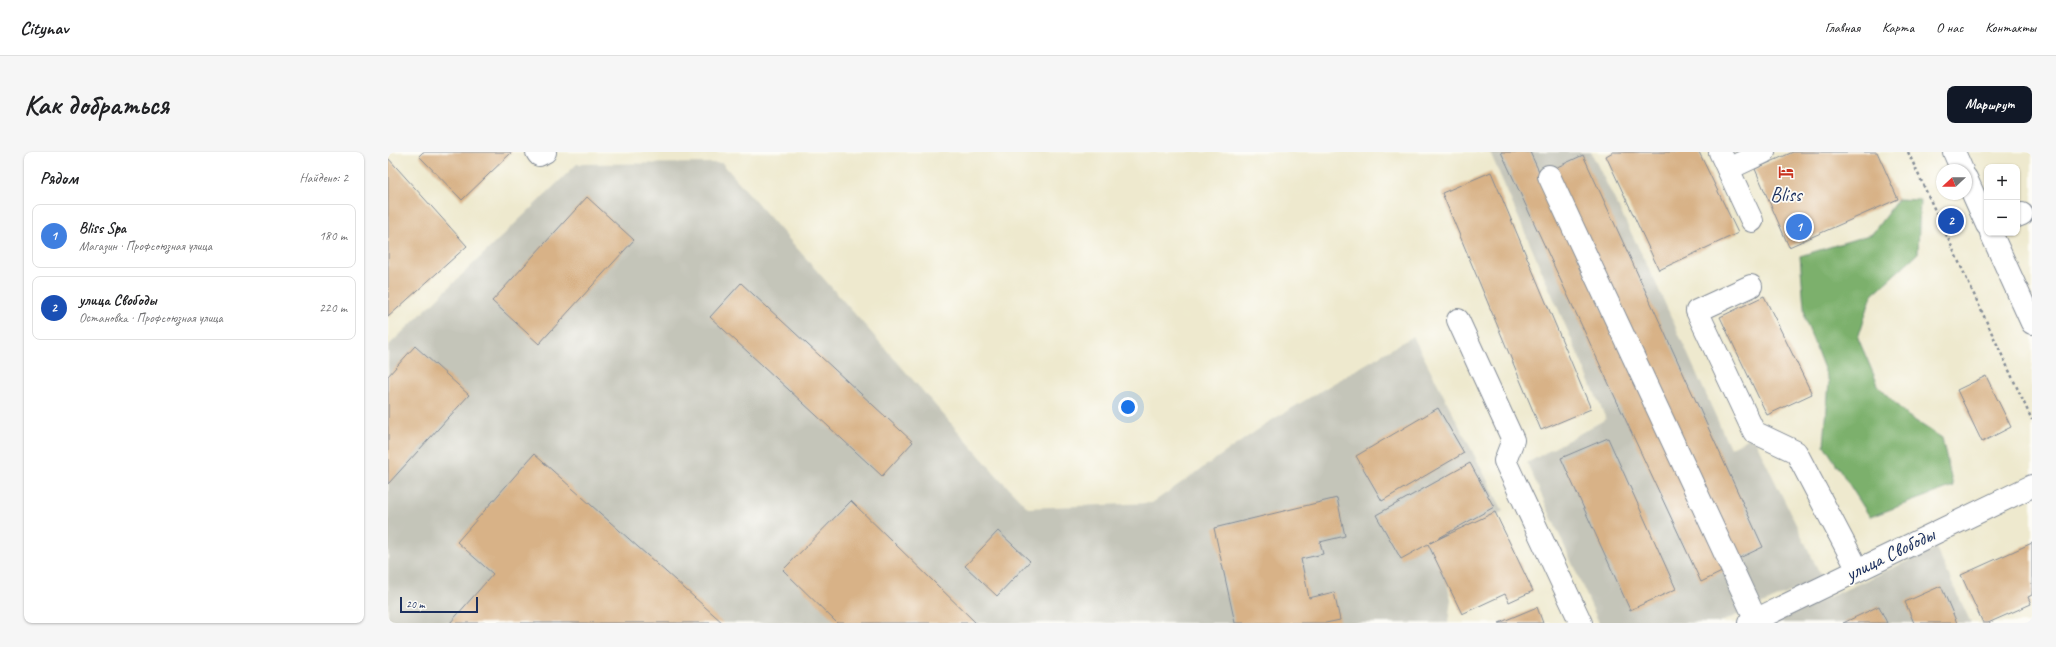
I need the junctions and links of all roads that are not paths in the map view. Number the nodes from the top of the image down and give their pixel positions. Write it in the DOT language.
graph roads {
  1 [pos="537,152"];
  2 [pos="545,152"];
  3 [pos="1764,152"];
  4 [pos="1954,152"];
  5 [pos="1724,160"];
  6 [pos="1959,164"];
  7 [pos="1549,176"];
  8 [pos="1972,191"];
  9 [pos="1984,218"];
  10 [pos="1752,221"];
  11 [pos="1992,236"];
  12 [pos="1751,286"];
  13 [pos="1458,320"];
  14 [pos="2032,323"];
  15 [pos="2032,486"];
  16 [pos="1858,570"];
  17 [pos="1752,621"];
  18 [pos="1581,623"];
  1 -- 2 [label="street"];
  3 -- 5 [label="street"];
  4 -- 6 [label="street"];
  5 -- 10 [label="street"];
  7 -- 17 [label="street"];
  8 -- 9 [label="street"];
  11 -- 14 [label="street"];
  12 -- 16 [label="street"];
  13 -- 18 [label="street"];
  15 -- 16 [label="street, улица Свободы"];
  16 -- 17 [label="street, улица Свободы"];
}
